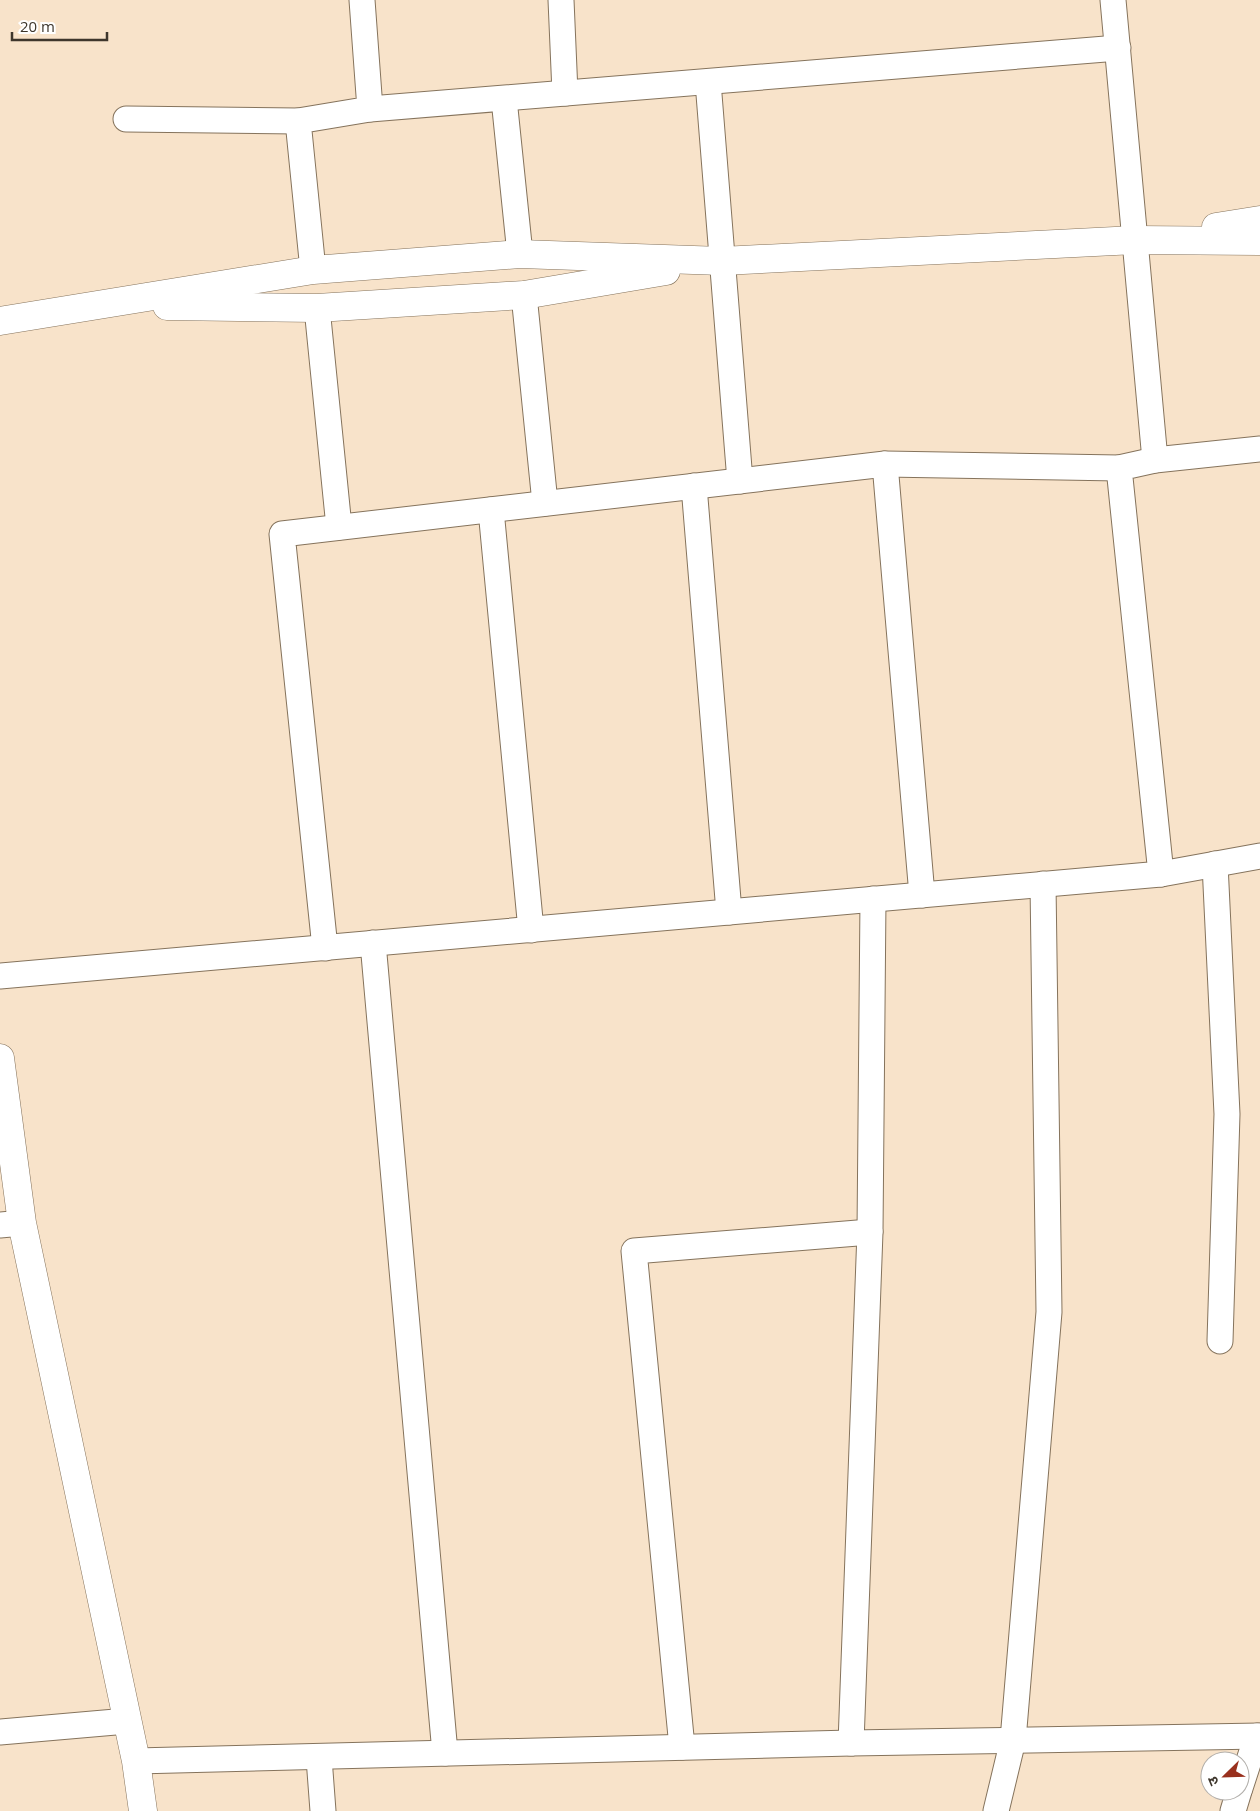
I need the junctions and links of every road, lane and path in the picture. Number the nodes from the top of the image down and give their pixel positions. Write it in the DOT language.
graph roads {
  1 [pos="362,0"];
  2 [pos="561,0"];
  3 [pos="1113,0"];
  4 [pos="1118,48"];
  5 [pos="708,82"];
  6 [pos="565,93"];
  7 [pos="504,99"];
  8 [pos="370,109"];
  9 [pos="126,119"];
  10 [pos="298,121"];
  11 [pos="1260,220"];
  12 [pos="1135,240"];
  13 [pos="1260,240"];
  14 [pos="520,254"];
  15 [pos="722,261"];
  16 [pos="313,270"];
  17 [pos="524,296"];
  18 [pos="93,305"];
  19 [pos="317,308"];
  20 [pos="0,321"];
  21 [pos="1260,449"];
  22 [pos="1155,460"];
  23 [pos="885,464"];
  24 [pos="1119,468"];
  25 [pos="740,481"];
  26 [pos="694,486"];
  27 [pos="545,503"];
  28 [pos="491,510"];
  29 [pos="339,527"];
  30 [pos="1260,856"];
  31 [pos="1215,864"];
  32 [pos="1161,874"];
  33 [pos="1043,884"];
  34 [pos="922,895"];
  35 [pos="873,899"];
  36 [pos="730,912"];
  37 [pos="531,930"];
  38 [pos="373,943"];
  39 [pos="325,948"];
  40 [pos="0,976"];
  41 [pos="0,1058"];
  42 [pos="11,1224"];
  43 [pos="870,1232"];
  44 [pos="1220,1341"];
  45 [pos="127,1721"];
  46 [pos="0,1732"];
  47 [pos="1258,1736"];
  48 [pos="1013,1740"];
  49 [pos="852,1743"];
  50 [pos="682,1748"];
  51 [pos="445,1753"];
  52 [pos="319,1758"];
  53 [pos="1250,1760"];
  54 [pos="136,1761"];
  55 [pos="143,1811"];
  56 [pos="323,1811"];
  57 [pos="996,1811"];
  1 -- 8 [label="street"];
  2 -- 6 [label="street"];
  3 -- 4 [label="street"];
  4 -- 5 [label="street"];
  4 -- 12 [label="street"];
  5 -- 6 [label="street"];
  5 -- 15 [label="street"];
  6 -- 7 [label="street"];
  7 -- 8 [label="street"];
  7 -- 14 [label="street"];
  8 -- 10 [label="street"];
  9 -- 10 [label="street"];
  10 -- 16 [label="street"];
  11 -- 12 [label="street"];
  12 -- 13 [label="street"];
  12 -- 15 [label="street"];
  12 -- 22 [label="street"];
  14 -- 15 [label="street"];
  14 -- 16 [label="street"];
  15 -- 17 [label="street"];
  15 -- 25 [label="street"];
  16 -- 18 [label="street"];
  17 -- 19 [label="street"];
  17 -- 27 [label="street"];
  18 -- 19 [label="street"];
  18 -- 20 [label="street"];
  19 -- 29 [label="street"];
  21 -- 22 [label="street"];
  22 -- 24 [label="street"];
  23 -- 24 [label="street"];
  23 -- 25 [label="street"];
  23 -- 34 [label="street"];
  24 -- 32 [label="street"];
  25 -- 26 [label="street"];
  26 -- 27 [label="street"];
  26 -- 36 [label="street"];
  27 -- 28 [label="street"];
  28 -- 29 [label="street"];
  28 -- 37 [label="street"];
  29 -- 39 [label="street"];
  30 -- 31 [label="street"];
  31 -- 32 [label="street"];
  31 -- 44 [label="street"];
  32 -- 33 [label="street"];
  33 -- 34 [label="street"];
  33 -- 48 [label="street"];
  34 -- 35 [label="street"];
  35 -- 36 [label="street"];
  35 -- 43 [label="street"];
  36 -- 37 [label="street"];
  37 -- 38 [label="street"];
  38 -- 39 [label="street"];
  38 -- 51 [label="street"];
  39 -- 40 [label="street"];
  41 -- 42 [label="street"];
  42 -- 45 [label="street"];
  43 -- 49 [label="street"];
  43 -- 50 [label="street"];
  45 -- 46 [label="street"];
  45 -- 54 [label="street"];
  47 -- 48 [label="street"];
  47 -- 53 [label="street"];
  48 -- 49 [label="street"];
  48 -- 57 [label="street"];
  49 -- 50 [label="street"];
  50 -- 51 [label="street"];
  51 -- 52 [label="street"];
  52 -- 54 [label="street"];
  52 -- 56 [label="street"];
  54 -- 55 [label="street"];
}
